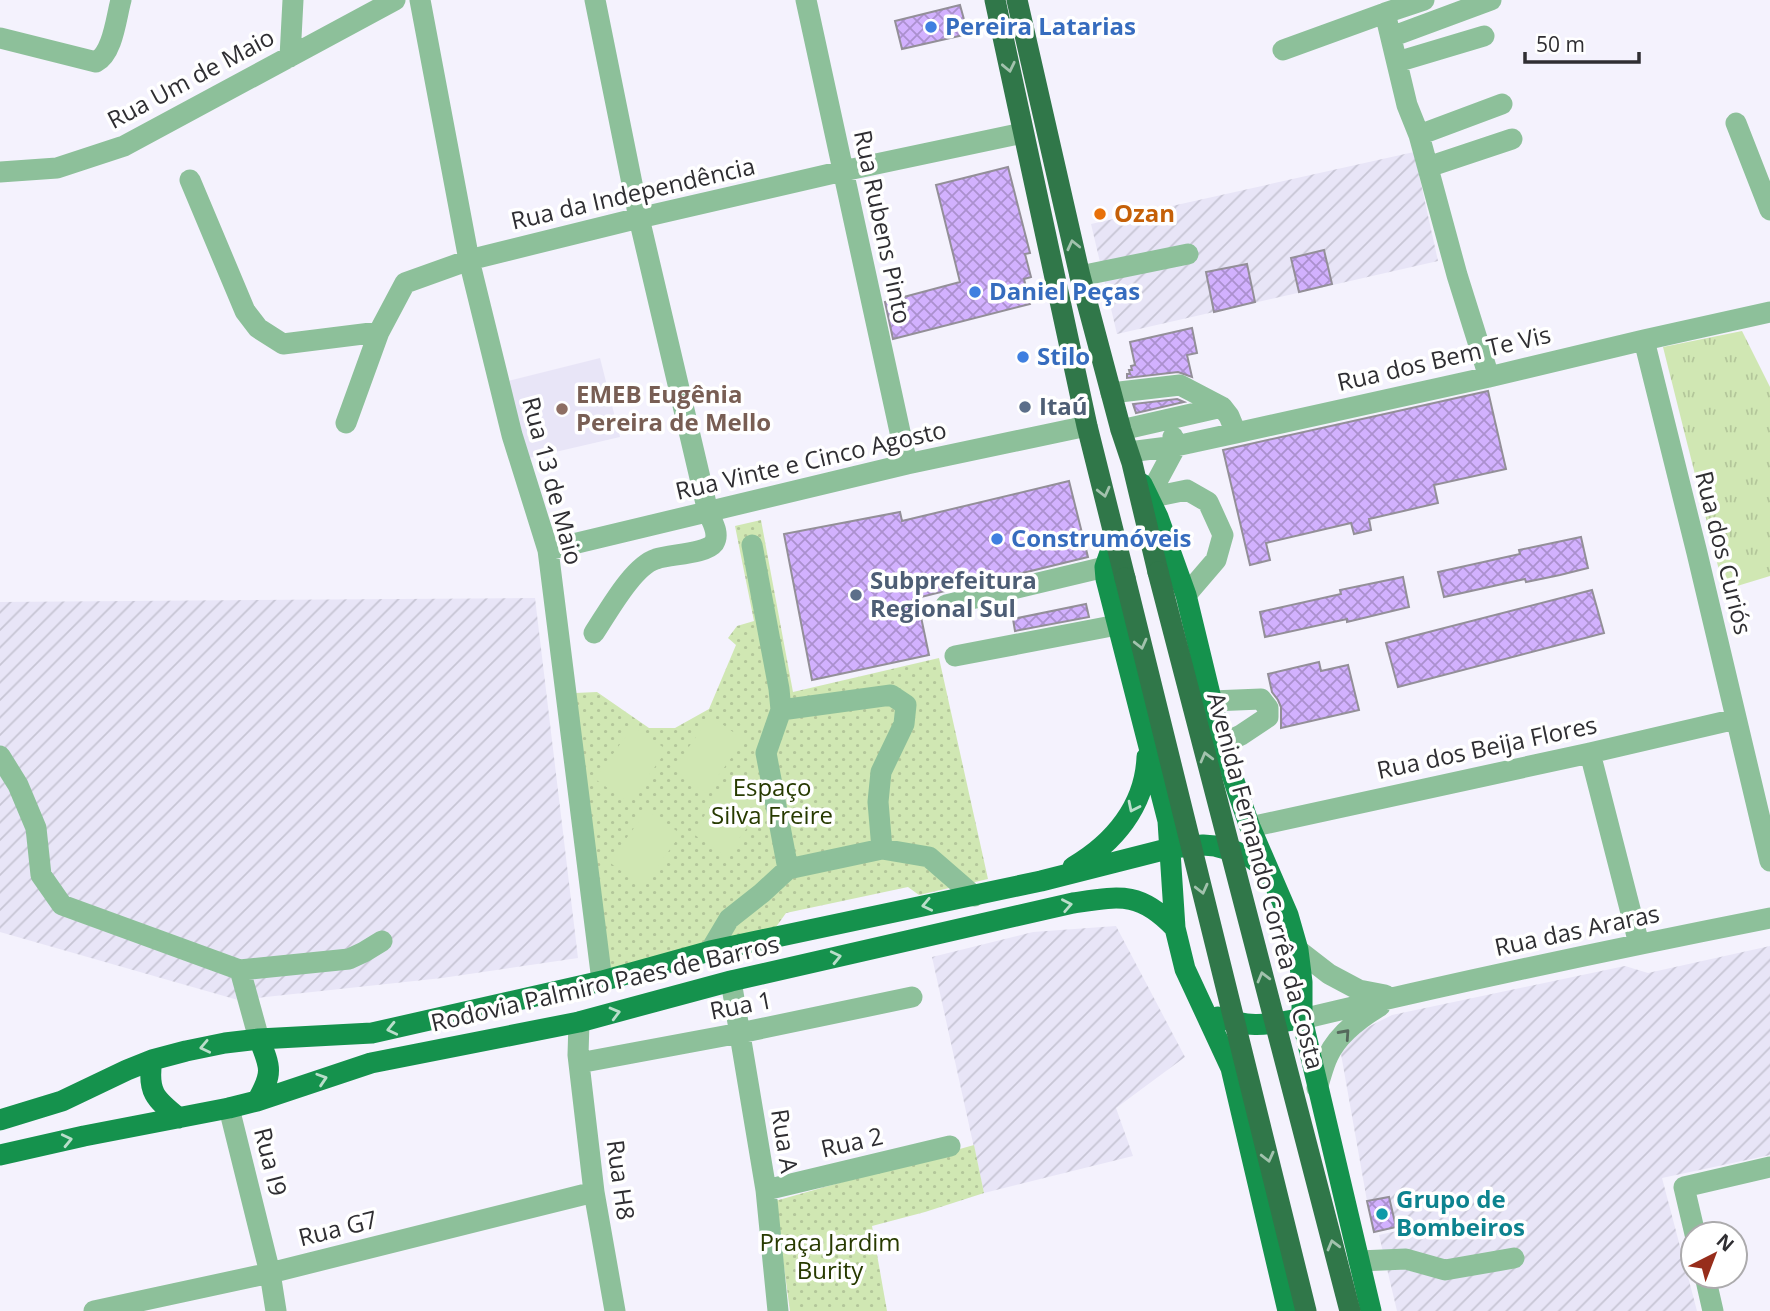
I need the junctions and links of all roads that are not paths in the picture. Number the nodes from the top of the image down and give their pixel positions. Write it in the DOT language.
graph roads {
  1 [pos="121,0"];
  2 [pos="293,0"];
  3 [pos="395,0"];
  4 [pos="420,0"];
  5 [pos="595,0"];
  6 [pos="806,0"];
  7 [pos="995,0"];
  8 [pos="1017,0"];
  9 [pos="1424,0"];
  10 [pos="1491,0"];
  11 [pos="1385,13"];
  12 [pos="1484,36"];
  13 [pos="1391,37"];
  14 [pos="0,38"];
  15 [pos="1283,50"];
  16 [pos="290,57"];
  17 [pos="1397,62"];
  18 [pos="1502,104"];
  19 [pos="1736,123"];
  20 [pos="1023,133"];
  21 [pos="1419,135"];
  22 [pos="1511,139"];
  23 [pos="1428,167"];
  24 [pos="0,172"];
  25 [pos="843,172"];
  26 [pos="190,180"];
  27 [pos="1770,211"];
  28 [pos="639,218"];
  29 [pos="1188,254"];
  30 [pos="469,260"];
  31 [pos="1080,276"];
  32 [pos="1769,315"];
  33 [pos="379,332"];
  34 [pos="1644,340"];
  35 [pos="1489,377"];
  36 [pos="1111,393"];
  37 [pos="1222,407"];
  38 [pos="1168,420"];
  39 [pos="346,423"];
  40 [pos="1087,426"];
  41 [pos="1121,430"];
  42 [pos="1236,433"];
  43 [pos="1175,446"];
  44 [pos="1130,457"];
  45 [pos="907,464"];
  46 [pos="1148,498"];
  47 [pos="708,512"];
  48 [pos="1115,538"];
  49 [pos="752,545"];
  50 [pos="548,550"];
  51 [pos="1105,567"];
  52 [pos="1186,595"];
  53 [pos="946,605"];
  54 [pos="1117,625"];
  55 [pos="594,633"];
  56 [pos="955,656"];
  57 [pos="1212,701"];
  58 [pos="781,710"];
  59 [pos="1735,719"];
  60 [pos="1147,741"];
  61 [pos="1222,744"];
  62 [pos="1590,753"];
  63 [pos="0,756"];
  64 [pos="1250,827"];
  65 [pos="1171,848"];
  66 [pos="881,849"];
  67 [pos="1770,861"];
  68 [pos="788,869"];
  69 [pos="1041,881"];
  70 [pos="1274,884"];
  71 [pos="974,895"];
  72 [pos="1770,918"];
  73 [pos="1175,928"];
  74 [pos="382,941"];
  75 [pos="1639,944"];
  76 [pos="1298,950"];
  77 [pos="710,951"];
  78 [pos="240,971"];
  79 [pos="602,981"];
  80 [pos="732,981"];
  81 [pos="912,997"];
  82 [pos="1394,997"];
  83 [pos="1203,1008"];
  84 [pos="1302,1019"];
  85 [pos="579,1022"];
  86 [pos="549,1028"];
  87 [pos="740,1034"];
  88 [pos="260,1039"];
  89 [pos="579,1059"];
  90 [pos="152,1060"];
  91 [pos="1317,1088"];
  92 [pos="257,1101"];
  93 [pos="229,1108"];
  94 [pos="180,1118"];
  95 [pos="0,1120"];
  96 [pos="950,1146"];
  97 [pos="0,1155"];
  98 [pos="1770,1167"];
  99 [pos="766,1190"];
  100 [pos="594,1192"];
  101 [pos="1692,1220"];
  102 [pos="1514,1258"];
  103 [pos="1359,1261"];
  104 [pos="271,1273"];
  105 [pos="1708,1290"];
  106 [pos="94,1311"];
  107 [pos="276,1311"];
  108 [pos="615,1311"];
  109 [pos="778,1311"];
  110 [pos="1288,1311"];
  111 [pos="1306,1311"];
  112 [pos="1350,1311"];
  113 [pos="1371,1311"];
  114 [pos="1713,1311"];
  1 -- 14 [label="street"];
  2 -- 16 [label="street"];
  3 -- 16 [label="street, Rua Um de Maio"];
  4 -- 30 [label="street, Rua 13 de Maio"];
  5 -- 28 [label="street"];
  6 -- 25 [label="street, Rua Rubens Pinto"];
  7 -- 20 [label="highway, one-way"];
  31 -- 8 [label="highway, Avenida Fernando Corrêa da Costa, one-way"];
  9 -- 11 [label="street"];
  10 -- 13 [label="street"];
  11 -- 13 [label="street"];
  11 -- 15 [label="street"];
  12 -- 17 [label="street"];
  13 -- 17 [label="street"];
  16 -- 24 [label="street, Rua Um de Maio"];
  17 -- 21 [label="street"];
  18 -- 21 [label="street"];
  19 -- 27 [label="street"];
  20 -- 25 [label="street, Rua da Independência"];
  20 -- 40 [label="highway"];
  21 -- 23 [label="street"];
  22 -- 23 [label="street"];
  23 -- 35 [label="street"];
  25 -- 28 [label="street, Rua da Independência"];
  25 -- 45 [label="street, Rua Rubens Pinto"];
  26 -- 33 [label="street"];
  28 -- 30 [label="street, Rua da Independência"];
  28 -- 47 [label="street"];
  29 -- 31 [label="street"];
  30 -- 33 [label="street, Rua da Independência"];
  30 -- 50 [label="street, Rua 13 de Maio"];
  31 -- 36 [label="highway, Avenida Fernando Corrêa da Costa"];
  32 -- 34 [label="street, Rua dos Bem Te Vis"];
  33 -- 39 [label="street, Rua da Independência"];
  34 -- 35 [label="street, Rua dos Bem Te Vis"];
  34 -- 59 [label="street, Rua dos Curiós"];
  35 -- 42 [label="street, Rua dos Bem Te Vis"];
  36 -- 37 [label="street"];
  36 -- 41 [label="highway, Avenida Fernando Corrêa da Costa"];
  37 -- 38 [label="street"];
  37 -- 42 [label="street"];
  38 -- 41 [label="street"];
  38 -- 43 [label="street"];
  40 -- 45 [label="street, Rua Vinte e Cinco Agosto"];
  40 -- 48 [label="highway, one-way"];
  41 -- 44 [label="highway, Avenida Fernando Corrêa da Costa"];
  42 -- 43 [label="street, Rua dos Bem Te Vis"];
  43 -- 44 [label="street, Rua dos Bem Te Vis"];
  43 -- 46 [label="street"];
  44 -- 46 [label="main road, Avenida Fernando Corrêa da Costa"];
  112 -- 44 [label="highway, Avenida Fernando Corrêa da Costa, one-way, bridge"];
  45 -- 47 [label="street, Rua Vinte e Cinco Agosto"];
  46 -- 52 [label="main road, Avenida Fernando Corrêa da Costa"];
  46 -- 52 [label="street"];
  47 -- 50 [label="street, Rua Vinte e Cinco Agosto"];
  47 -- 55 [label="street"];
  48 -- 51 [label="main road"];
  48 -- 111 [label="highway, one-way, bridge"];
  49 -- 58 [label="street"];
  50 -- 79 [label="street, Rua 13 de Maio"];
  51 -- 53 [label="street"];
  51 -- 54 [label="main road"];
  52 -- 57 [label="main road, Avenida Fernando Corrêa da Costa"];
  54 -- 56 [label="street"];
  54 -- 60 [label="main road"];
  57 -- 61 [label="main road, Avenida Fernando Corrêa da Costa"];
  57 -- 61 [label="street"];
  58 -- 66 [label="street"];
  58 -- 68 [label="street"];
  59 -- 62 [label="street, Rua dos Beija Flores"];
  59 -- 67 [label="street, Rua dos Curiós"];
  60 -- 65 [label="main road"];
  60 -- 69 [label="main road, one-way"];
  61 -- 64 [label="main road, Avenida Fernando Corrêa da Costa"];
  62 -- 64 [label="street, Rua dos Beija Flores"];
  62 -- 75 [label="street"];
  63 -- 78 [label="street"];
  64 -- 70 [label="main road, Avenida Fernando Corrêa da Costa"];
  65 -- 69 [label="main road, Rodovia Palmiro Paes de Barros"];
  65 -- 70 [label="main road, Rodovia Palmiro Paes de Barros"];
  65 -- 73 [label="main road"];
  66 -- 68 [label="street"];
  66 -- 71 [label="street"];
  68 -- 77 [label="street"];
  69 -- 71 [label="main road, Rodovia Palmiro Paes de Barros"];
  70 -- 76 [label="main road, Avenida Fernando Corrêa da Costa"];
  71 -- 77 [label="main road, Rodovia Palmiro Paes de Barros, one-way"];
  72 -- 75 [label="street, Rua das Araras"];
  80 -- 73 [label="main road, Rodovia Palmiro Paes de Barros, one-way"];
  73 -- 83 [label="main road"];
  74 -- 78 [label="street"];
  75 -- 82 [label="street, Rua das Araras"];
  76 -- 82 [label="street"];
  76 -- 84 [label="main road, Avenida Fernando Corrêa da Costa"];
  77 -- 79 [label="main road, Rodovia Palmiro Paes de Barros"];
  78 -- 88 [label="street"];
  79 -- 88 [label="main road, Rodovia Palmiro Paes de Barros, one-way"];
  85 -- 80 [label="main road, Rodovia Palmiro Paes de Barros, one-way"];
  80 -- 87 [label="street, Rua A"];
  81 -- 87 [label="street, Rua 1"];
  82 -- 84 [label="street, Rua das Araras"];
  91 -- 82 [label="street, one-way"];
  83 -- 84 [label="main road"];
  83 -- 110 [label="main road"];
  84 -- 91 [label="main road, Avenida Fernando Corrêa da Costa"];
  85 -- 86 [label="main road, Rodovia Palmiro Paes de Barros"];
  85 -- 89 [label="street, Rua H8"];
  86 -- 89 [label="street"];
  92 -- 86 [label="main road, Rodovia Palmiro Paes de Barros, one-way"];
  87 -- 89 [label="street, Rua 1"];
  87 -- 99 [label="street, Rua A"];
  88 -- 90 [label="main road, Rodovia Palmiro Paes de Barros, one-way"];
  88 -- 92 [label="main road"];
  89 -- 100 [label="street, Rua H8"];
  90 -- 94 [label="main road"];
  90 -- 95 [label="main road, Rodovia Palmiro Paes de Barros"];
  91 -- 103 [label="main road, Avenida Fernando Corrêa da Costa"];
  92 -- 93 [label="main road, Rodovia Palmiro Paes de Barros"];
  93 -- 94 [label="main road, Rodovia Palmiro Paes de Barros"];
  93 -- 104 [label="street, Rua I9"];
  97 -- 94 [label="main road, Rodovia Palmiro Paes de Barros, one-way"];
  96 -- 99 [label="street, Rua 2"];
  98 -- 101 [label="street"];
  99 -- 109 [label="street, Rua A"];
  100 -- 104 [label="street, Rua G7"];
  100 -- 108 [label="street, Rua H8"];
  102 -- 103 [label="street"];
  103 -- 113 [label="main road, Avenida Fernando Corrêa da Costa"];
  104 -- 106 [label="street, Rua G7"];
  104 -- 107 [label="street, Rua I9"];
  105 -- 114 [label="street"];
}
